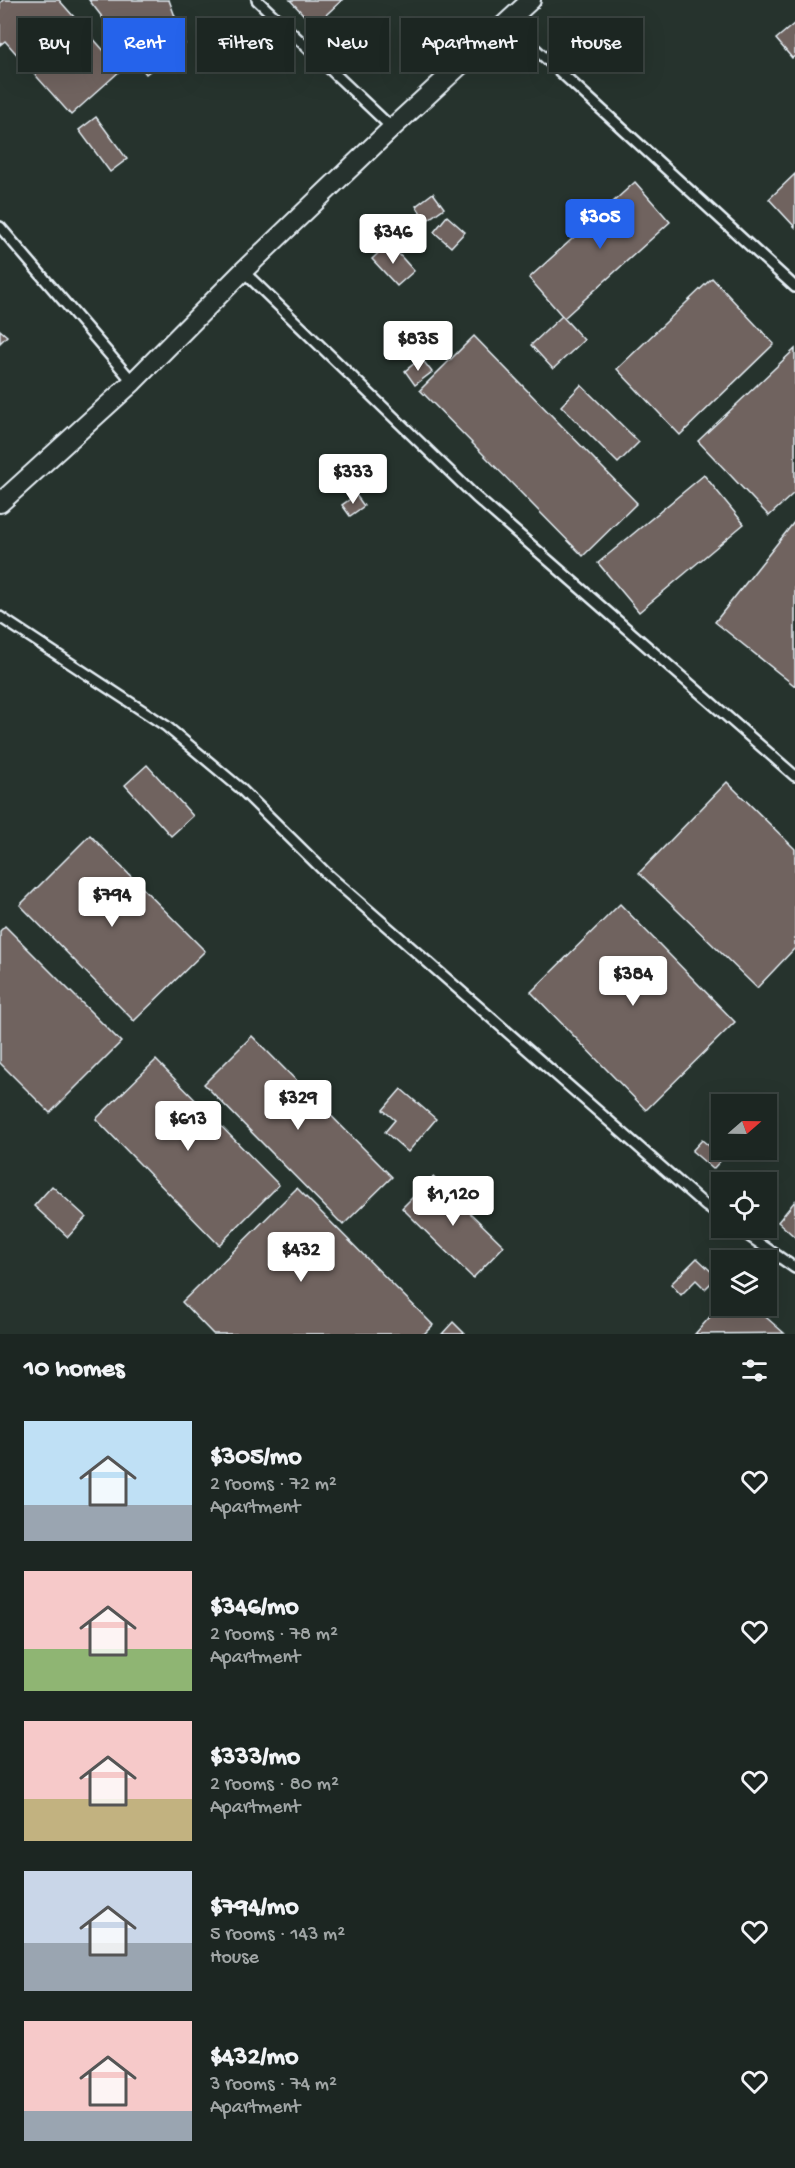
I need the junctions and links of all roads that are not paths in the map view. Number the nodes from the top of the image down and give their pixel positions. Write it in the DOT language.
graph roads {
  1 [pos="257,0"];
  2 [pos="531,0"];
  3 [pos="512,18"];
  4 [pos="537,50"];
  5 [pos="453,72"];
  6 [pos="392,128"];
  7 [pos="0,227"];
  8 [pos="243,271"];
  9 [pos="795,287"];
  10 [pos="133,382"];
  11 [pos="0,503"];
  12 [pos="0,617"];
  13 [pos="795,776"];
  14 [pos="711,1209"];
  15 [pos="752,1238"];
  16 [pos="795,1268"];
  1 -- 6 [label="lane"];
  2 -- 3 [label="street"];
  4 -- 9 [label="lane"];
  5 -- 6 [label="street"];
  6 -- 8 [label="street"];
  7 -- 10 [label="lane"];
  8 -- 10 [label="street"];
  8 -- 13 [label="lane"];
  10 -- 11 [label="street"];
  12 -- 14 [label="lane"];
  15 -- 16 [label="lane"];
}
